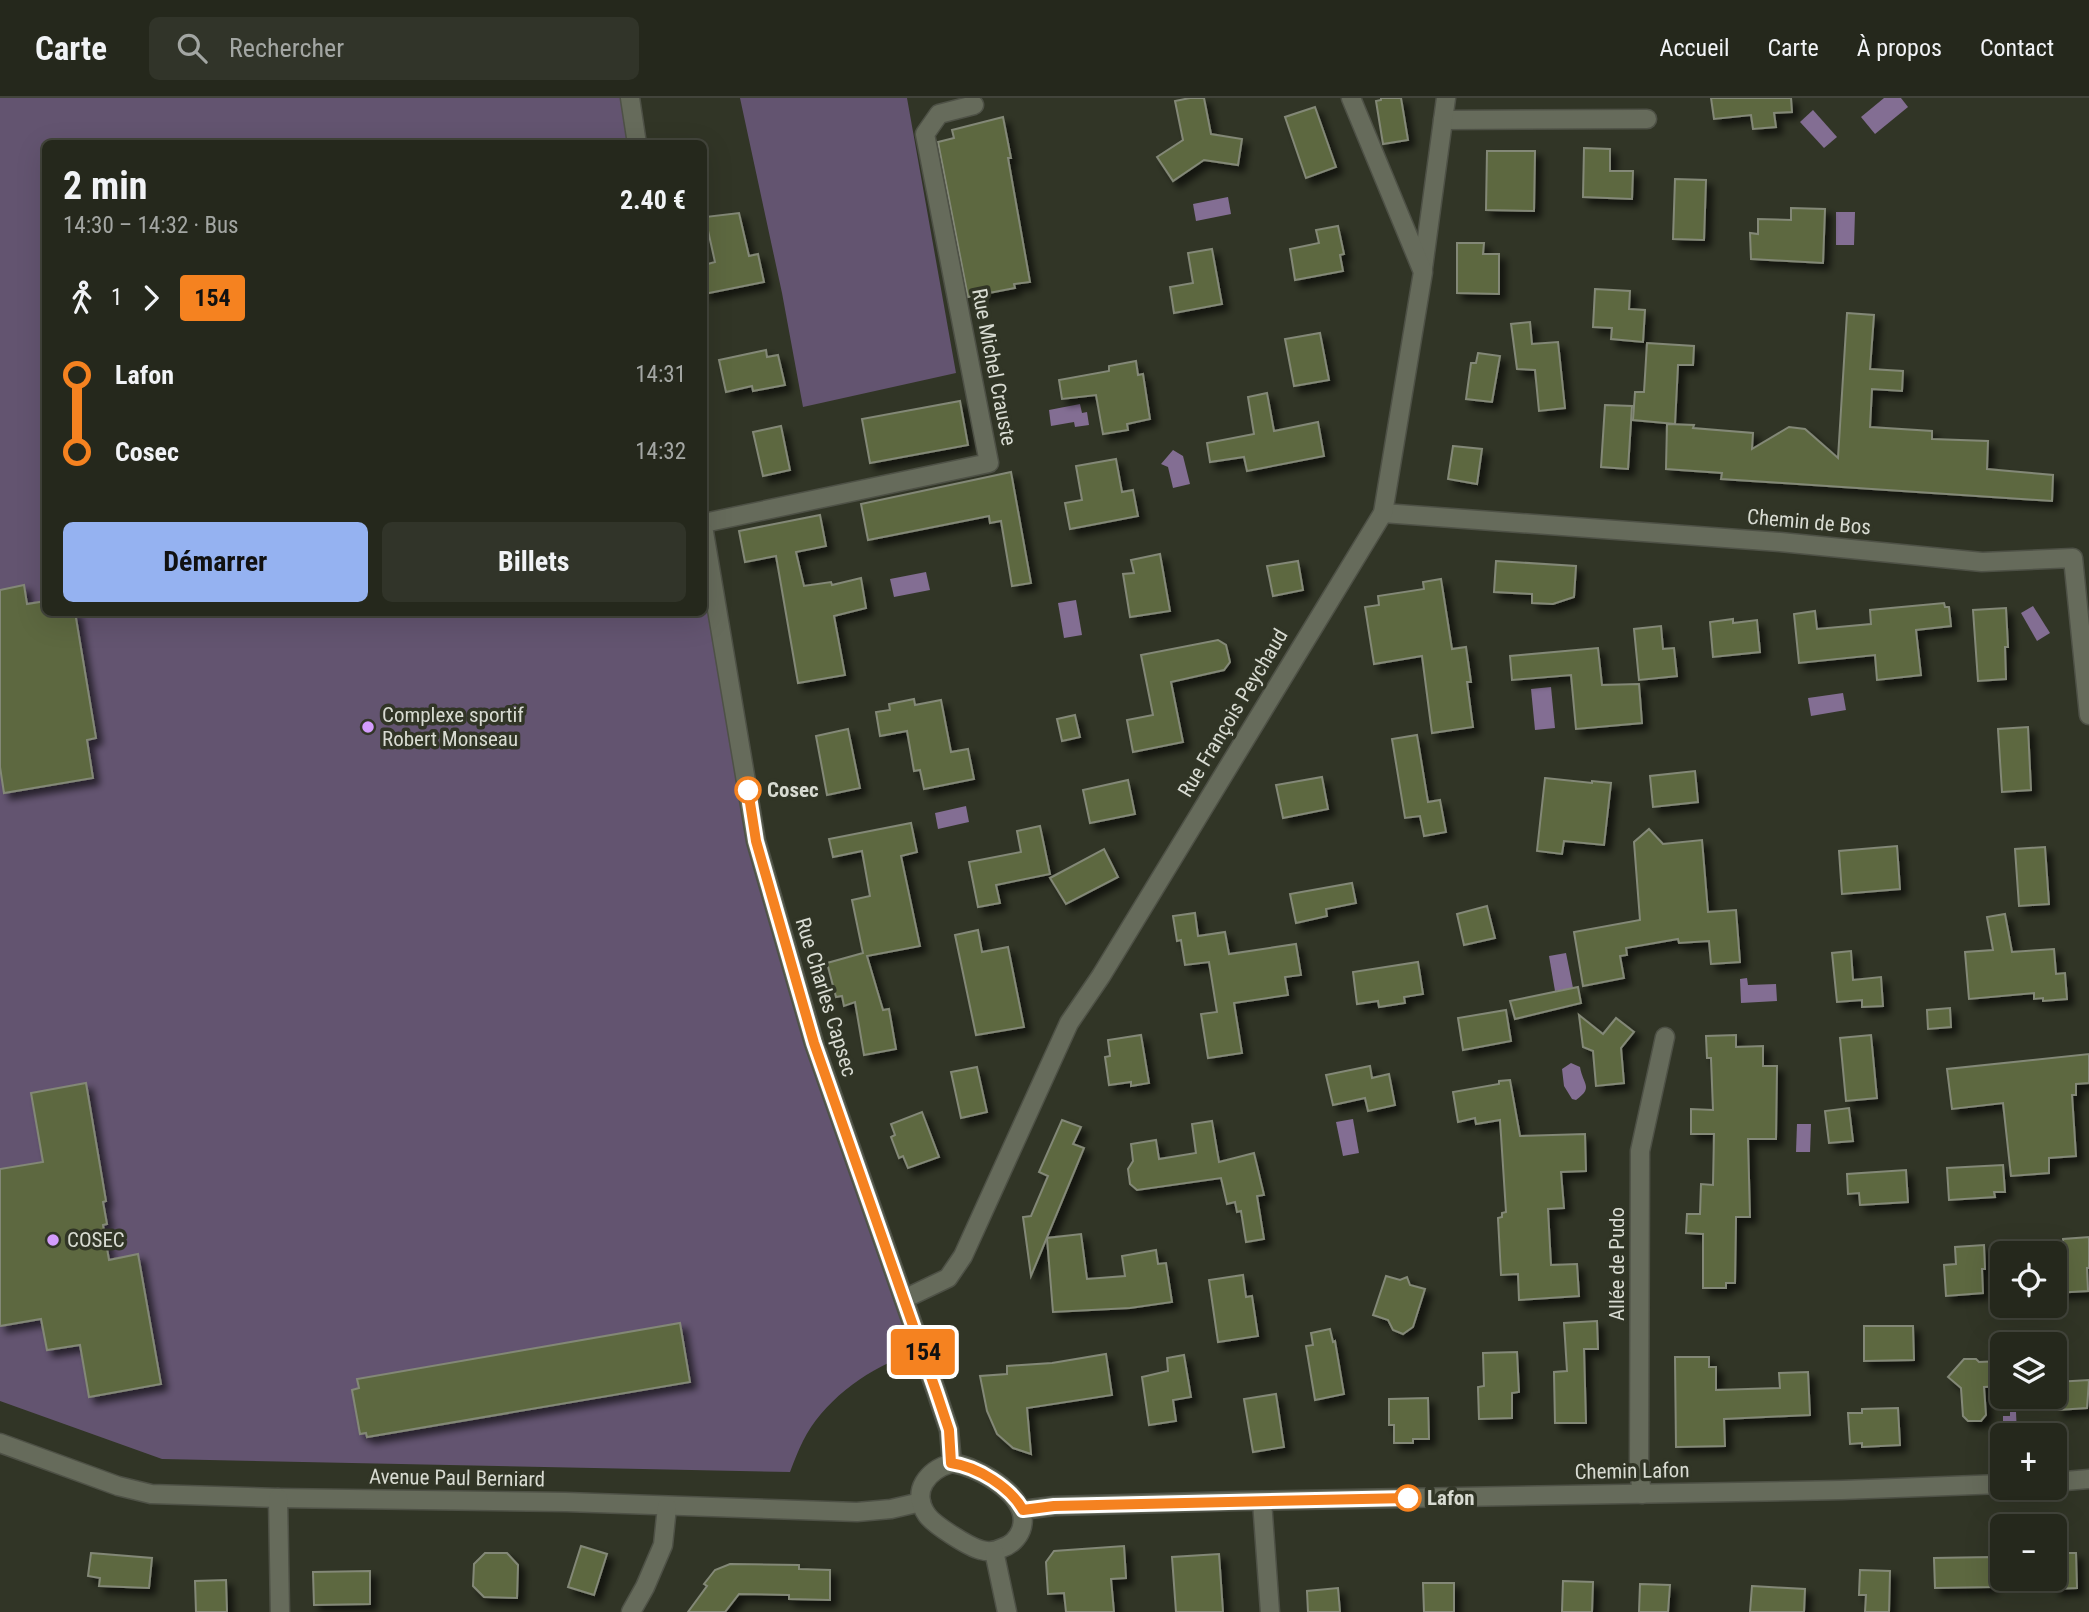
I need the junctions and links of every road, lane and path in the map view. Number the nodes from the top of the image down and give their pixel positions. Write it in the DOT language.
graph roads {
  1 [pos="630,98"];
  2 [pos="1351,98"];
  3 [pos="1446,98"];
  4 [pos="974,105"];
  5 [pos="1647,119"];
  6 [pos="1443,120"];
  7 [pos="636,140"];
  8 [pos="1423,272"];
  9 [pos="1383,513"];
  10 [pos="707,522"];
  11 [pos="707,550"];
  12 [pos="2081,557"];
  13 [pos="2089,715"];
  14 [pos="1665,1037"];
  15 [pos="904,1299"];
  16 [pos="0,1443"];
  17 [pos="951,1463"];
  18 [pos="2089,1479"];
  19 [pos="2067,1481"];
  20 [pos="1990,1484"];
  21 [pos="1642,1494"];
  22 [pos="278,1498"];
  23 [pos="1262,1501"];
  24 [pos="921,1502"];
  25 [pos="667,1507"];
  26 [pos="1023,1510"];
  27 [pos="994,1551"];
  28 [pos="280,1612"];
  29 [pos="631,1612"];
  30 [pos="1007,1612"];
  31 [pos="1270,1612"];
  1 -- 7 [label="street"];
  2 -- 8 [label="street"];
  3 -- 6 [label="street, Rue François Peychaud"];
  4 -- 10 [label="street, Rue Michel Crauste"];
  5 -- 6 [label="street"];
  6 -- 8 [label="street, Rue François Peychaud"];
  8 -- 9 [label="street, Rue François Peychaud"];
  9 -- 12 [label="street, Chemin de Bos"];
  9 -- 15 [label="street, Rue François Peychaud"];
  11 -- 15 [label="street, Rue Charles Capsec"];
  12 -- 13 [label="street, Chemin de Bos"];
  14 -- 21 [label="street, Allée de Pudo"];
  15 -- 17 [label="street, Rue Charles Capsec"];
  16 -- 22 [label="street, Avenue Paul Berniard"];
  17 -- 24 [label="street"];
  17 -- 26 [label="street"];
  18 -- 19 [label="street"];
  20 -- 21 [label="street, Chemin Lafon"];
  21 -- 23 [label="street, Chemin Lafon"];
  22 -- 25 [label="street, Avenue Paul Berniard"];
  22 -- 28 [label="street"];
  23 -- 26 [label="street, Chemin Lafon"];
  23 -- 31 [label="street"];
  24 -- 25 [label="street, Avenue Paul Berniard"];
  24 -- 27 [label="street"];
  25 -- 29 [label="street"];
  26 -- 27 [label="street"];
  27 -- 30 [label="street"];
}
